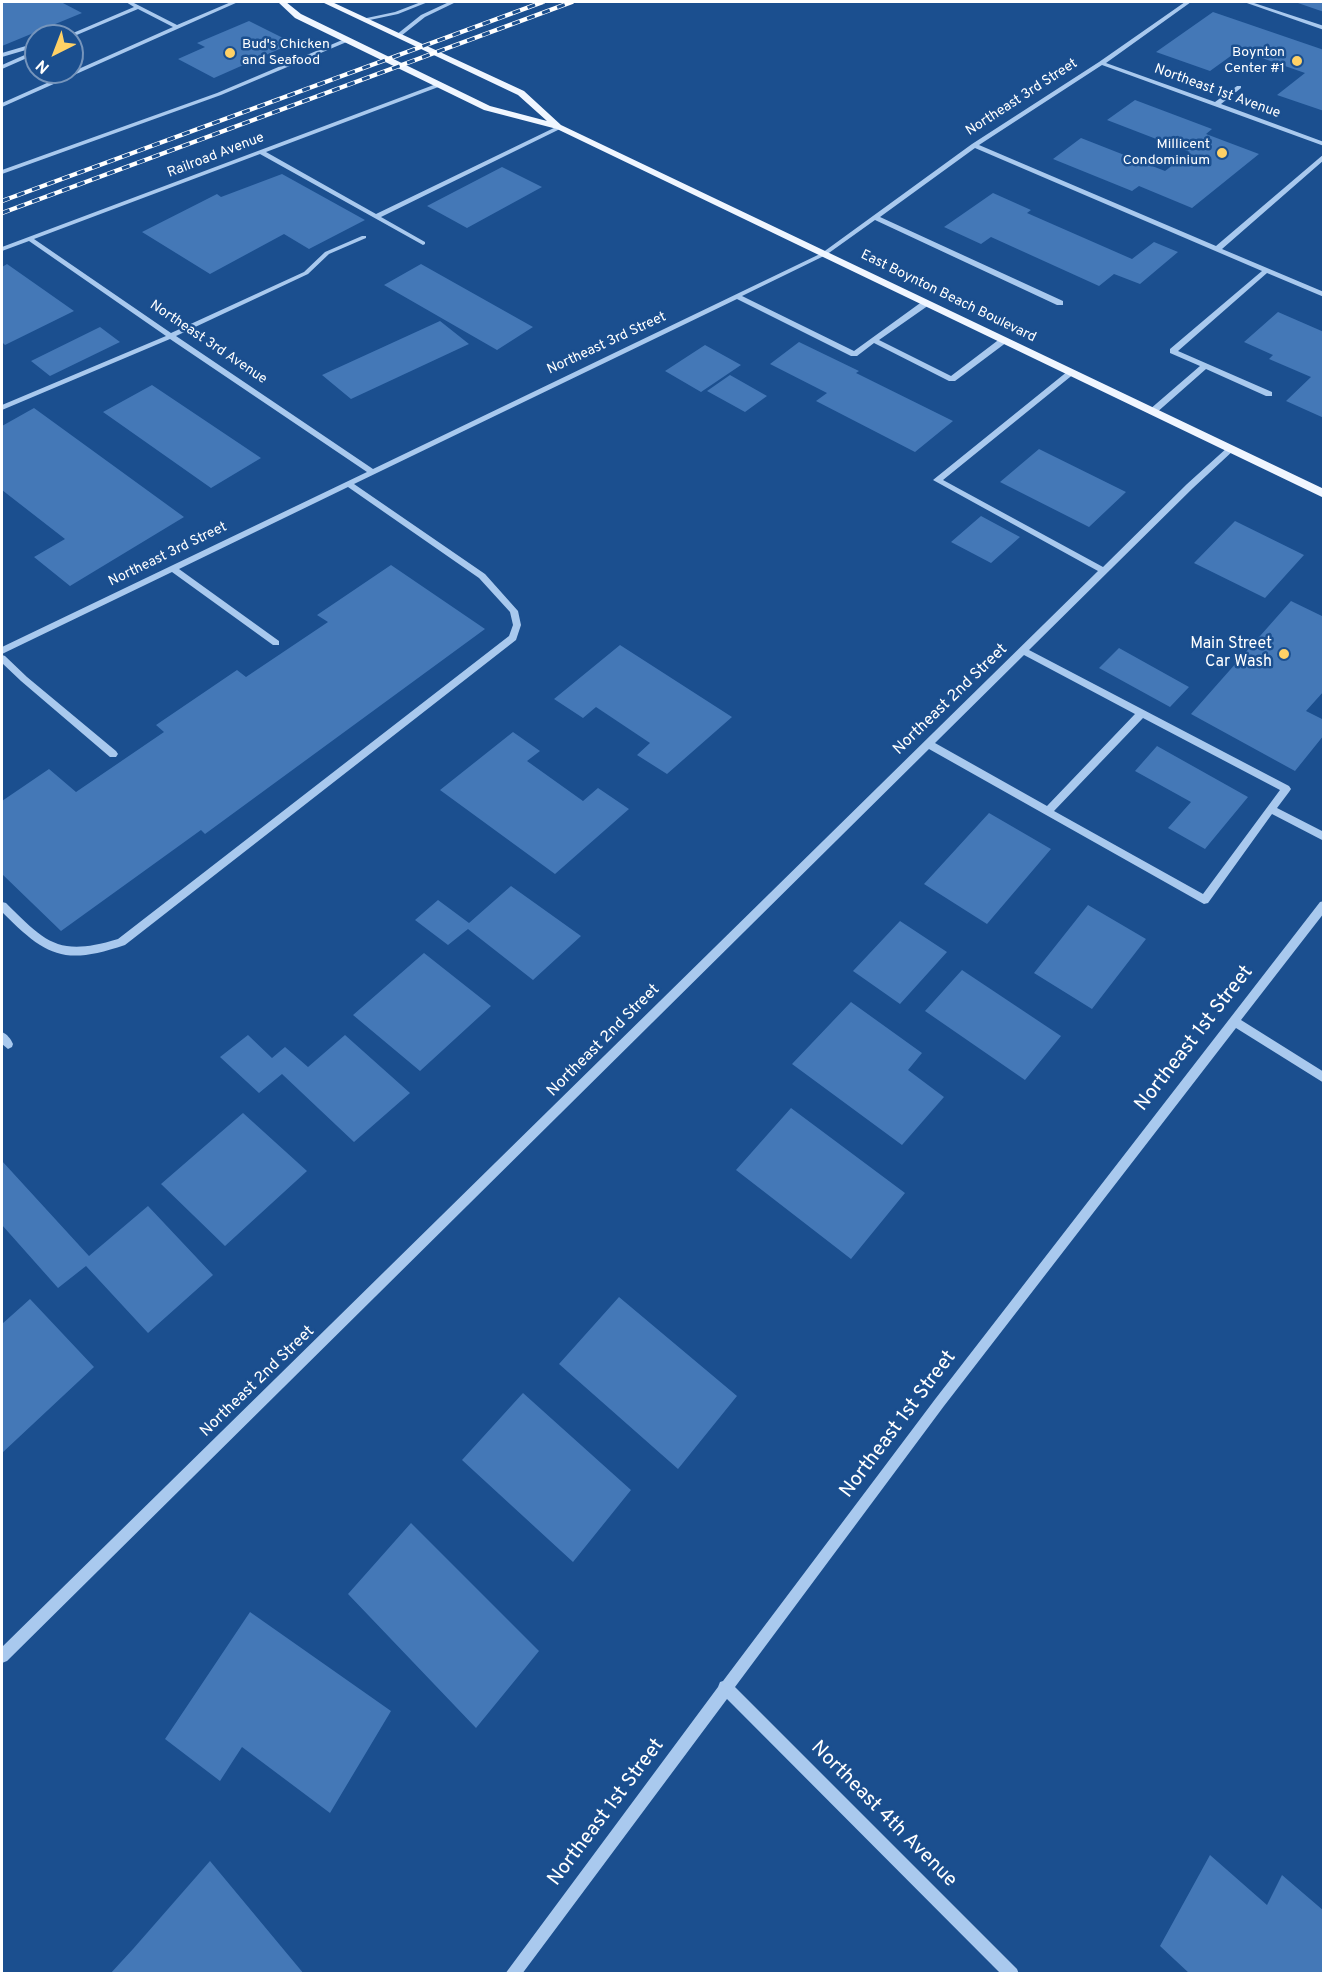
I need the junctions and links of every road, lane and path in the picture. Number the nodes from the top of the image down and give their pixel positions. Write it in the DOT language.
graph roads {
  1 [pos="129,2"];
  2 [pos="236,2"];
  3 [pos="282,2"];
  4 [pos="326,2"];
  5 [pos="425,2"];
  6 [pos="453,2"];
  7 [pos="1188,2"];
  8 [pos="1247,2"];
  9 [pos="139,7"];
  10 [pos="365,19"];
  11 [pos="177,27"];
  12 [pos="1323,28"];
  13 [pos="84,30"];
  14 [pos="399,35"];
  15 [pos="347,40"];
  16 [pos="24,49"];
  17 [pos="2,55"];
  18 [pos="24,57"];
  19 [pos="1101,63"];
  20 [pos="2,67"];
  21 [pos="439,85"];
  22 [pos="1239,87"];
  23 [pos="1216,104"];
  24 [pos="2,105"];
  25 [pos="560,127"];
  26 [pos="1323,144"];
  27 [pos="974,145"];
  28 [pos="261,152"];
  29 [pos="1323,156"];
  30 [pos="2,172"];
  31 [pos="375,217"];
  32 [pos="877,218"];
  33 [pos="364,237"];
  34 [pos="30,239"];
  35 [pos="423,243"];
  36 [pos="2,249"];
  37 [pos="1217,249"];
  38 [pos="824,254"];
  39 [pos="1267,270"];
  40 [pos="1323,295"];
  41 [pos="738,297"];
  42 [pos="926,303"];
  43 [pos="1060,303"];
  44 [pos="171,336"];
  45 [pos="874,340"];
  46 [pos="1004,340"];
  47 [pos="1204,366"];
  48 [pos="1071,373"];
  49 [pos="1269,394"];
  50 [pos="2,408"];
  51 [pos="1152,412"];
  52 [pos="1231,449"];
  53 [pos="372,471"];
  54 [pos="347,483"];
  55 [pos="1323,494"];
  56 [pos="172,567"];
  57 [pos="1104,571"];
  58 [pos="276,643"];
  59 [pos="2,651"];
  60 [pos="1023,651"];
  61 [pos="2,658"];
  62 [pos="1142,714"];
  63 [pos="929,744"];
  64 [pos="113,754"];
  65 [pos="1271,809"];
  66 [pos="1048,811"];
  67 [pos="1323,837"];
  68 [pos="1323,904"];
  69 [pos="2,906"];
  70 [pos="1234,1021"];
  71 [pos="1323,1078"];
  72 [pos="2,1656"];
  73 [pos="725,1687"];
  74 [pos="512,1974"];
  75 [pos="1012,1974"];
  1 -- 9 [label="street"];
  2 -- 11 [label="street"];
  3 -- 15 [label="main road, East Boynton Beach Boulevard"];
  4 -- 10 [label="main road, East Boynton Beach Boulevard"];
  5 -- 10 [label="street"];
  6 -- 14 [label="street"];
  7 -- 19 [label="street, Northeast 3rd Street"];
  8 -- 12 [label="street"];
  9 -- 11 [label="street"];
  9 -- 13 [label="street"];
  10 -- 14 [label="main road, East Boynton Beach Boulevard"];
  11 -- 24 [label="street"];
  14 -- 25 [label="main road, East Boynton Beach Boulevard"];
  15 -- 21 [label="main road, East Boynton Beach Boulevard"];
  15 -- 30 [label="street"];
  16 -- 17 [label="street"];
  18 -- 20 [label="street"];
  19 -- 23 [label="street, Northeast 1st Avenue"];
  19 -- 27 [label="street, Northeast 3rd Street"];
  21 -- 25 [label="main road, East Boynton Beach Boulevard"];
  21 -- 28 [label="street, Railroad Avenue"];
  22 -- 23 [label="street"];
  23 -- 26 [label="street, Northeast 1st Avenue"];
  25 -- 31 [label="street"];
  25 -- 38 [label="main road, East Boynton Beach Boulevard"];
  27 -- 32 [label="street, Northeast 3rd Street"];
  27 -- 37 [label="street"];
  28 -- 31 [label="street"];
  28 -- 34 [label="street, Railroad Avenue"];
  29 -- 37 [label="street"];
  31 -- 35 [label="street"];
  32 -- 38 [label="street, Northeast 3rd Street"];
  32 -- 43 [label="street"];
  33 -- 44 [label="street"];
  34 -- 36 [label="street, Railroad Avenue"];
  34 -- 44 [label="street, Northeast 3rd Avenue"];
  37 -- 39 [label="street"];
  38 -- 41 [label="street, Northeast 3rd Street"];
  38 -- 42 [label="main road, East Boynton Beach Boulevard"];
  39 -- 40 [label="street"];
  39 -- 47 [label="street"];
  41 -- 45 [label="street"];
  41 -- 53 [label="street, Northeast 3rd Street"];
  42 -- 45 [label="street"];
  42 -- 46 [label="main road, East Boynton Beach Boulevard"];
  44 -- 50 [label="street"];
  44 -- 53 [label="street, Northeast 3rd Avenue"];
  45 -- 46 [label="street"];
  46 -- 48 [label="main road, East Boynton Beach Boulevard"];
  47 -- 49 [label="street"];
  47 -- 51 [label="street"];
  48 -- 51 [label="main road, East Boynton Beach Boulevard"];
  48 -- 57 [label="street"];
  51 -- 52 [label="main road, East Boynton Beach Boulevard"];
  52 -- 55 [label="main road, East Boynton Beach Boulevard"];
  52 -- 57 [label="street, Northeast 2nd Street"];
  53 -- 54 [label="street, Northeast 3rd Street"];
  54 -- 56 [label="street, Northeast 3rd Street"];
  54 -- 69 [label="street"];
  56 -- 58 [label="street"];
  56 -- 59 [label="street, Northeast 3rd Street"];
  57 -- 60 [label="street, Northeast 2nd Street"];
  60 -- 62 [label="street"];
  60 -- 63 [label="street, Northeast 2nd Street"];
  61 -- 64 [label="street"];
  62 -- 65 [label="street"];
  62 -- 66 [label="street"];
  63 -- 66 [label="street"];
  63 -- 72 [label="street, Northeast 2nd Street"];
  65 -- 66 [label="street"];
  65 -- 67 [label="street"];
  68 -- 70 [label="street, Northeast 1st Street"];
  70 -- 71 [label="street"];
  70 -- 73 [label="street, Northeast 1st Street"];
  73 -- 74 [label="street, Northeast 1st Street"];
  73 -- 75 [label="street, Northeast 4th Avenue"];
}
